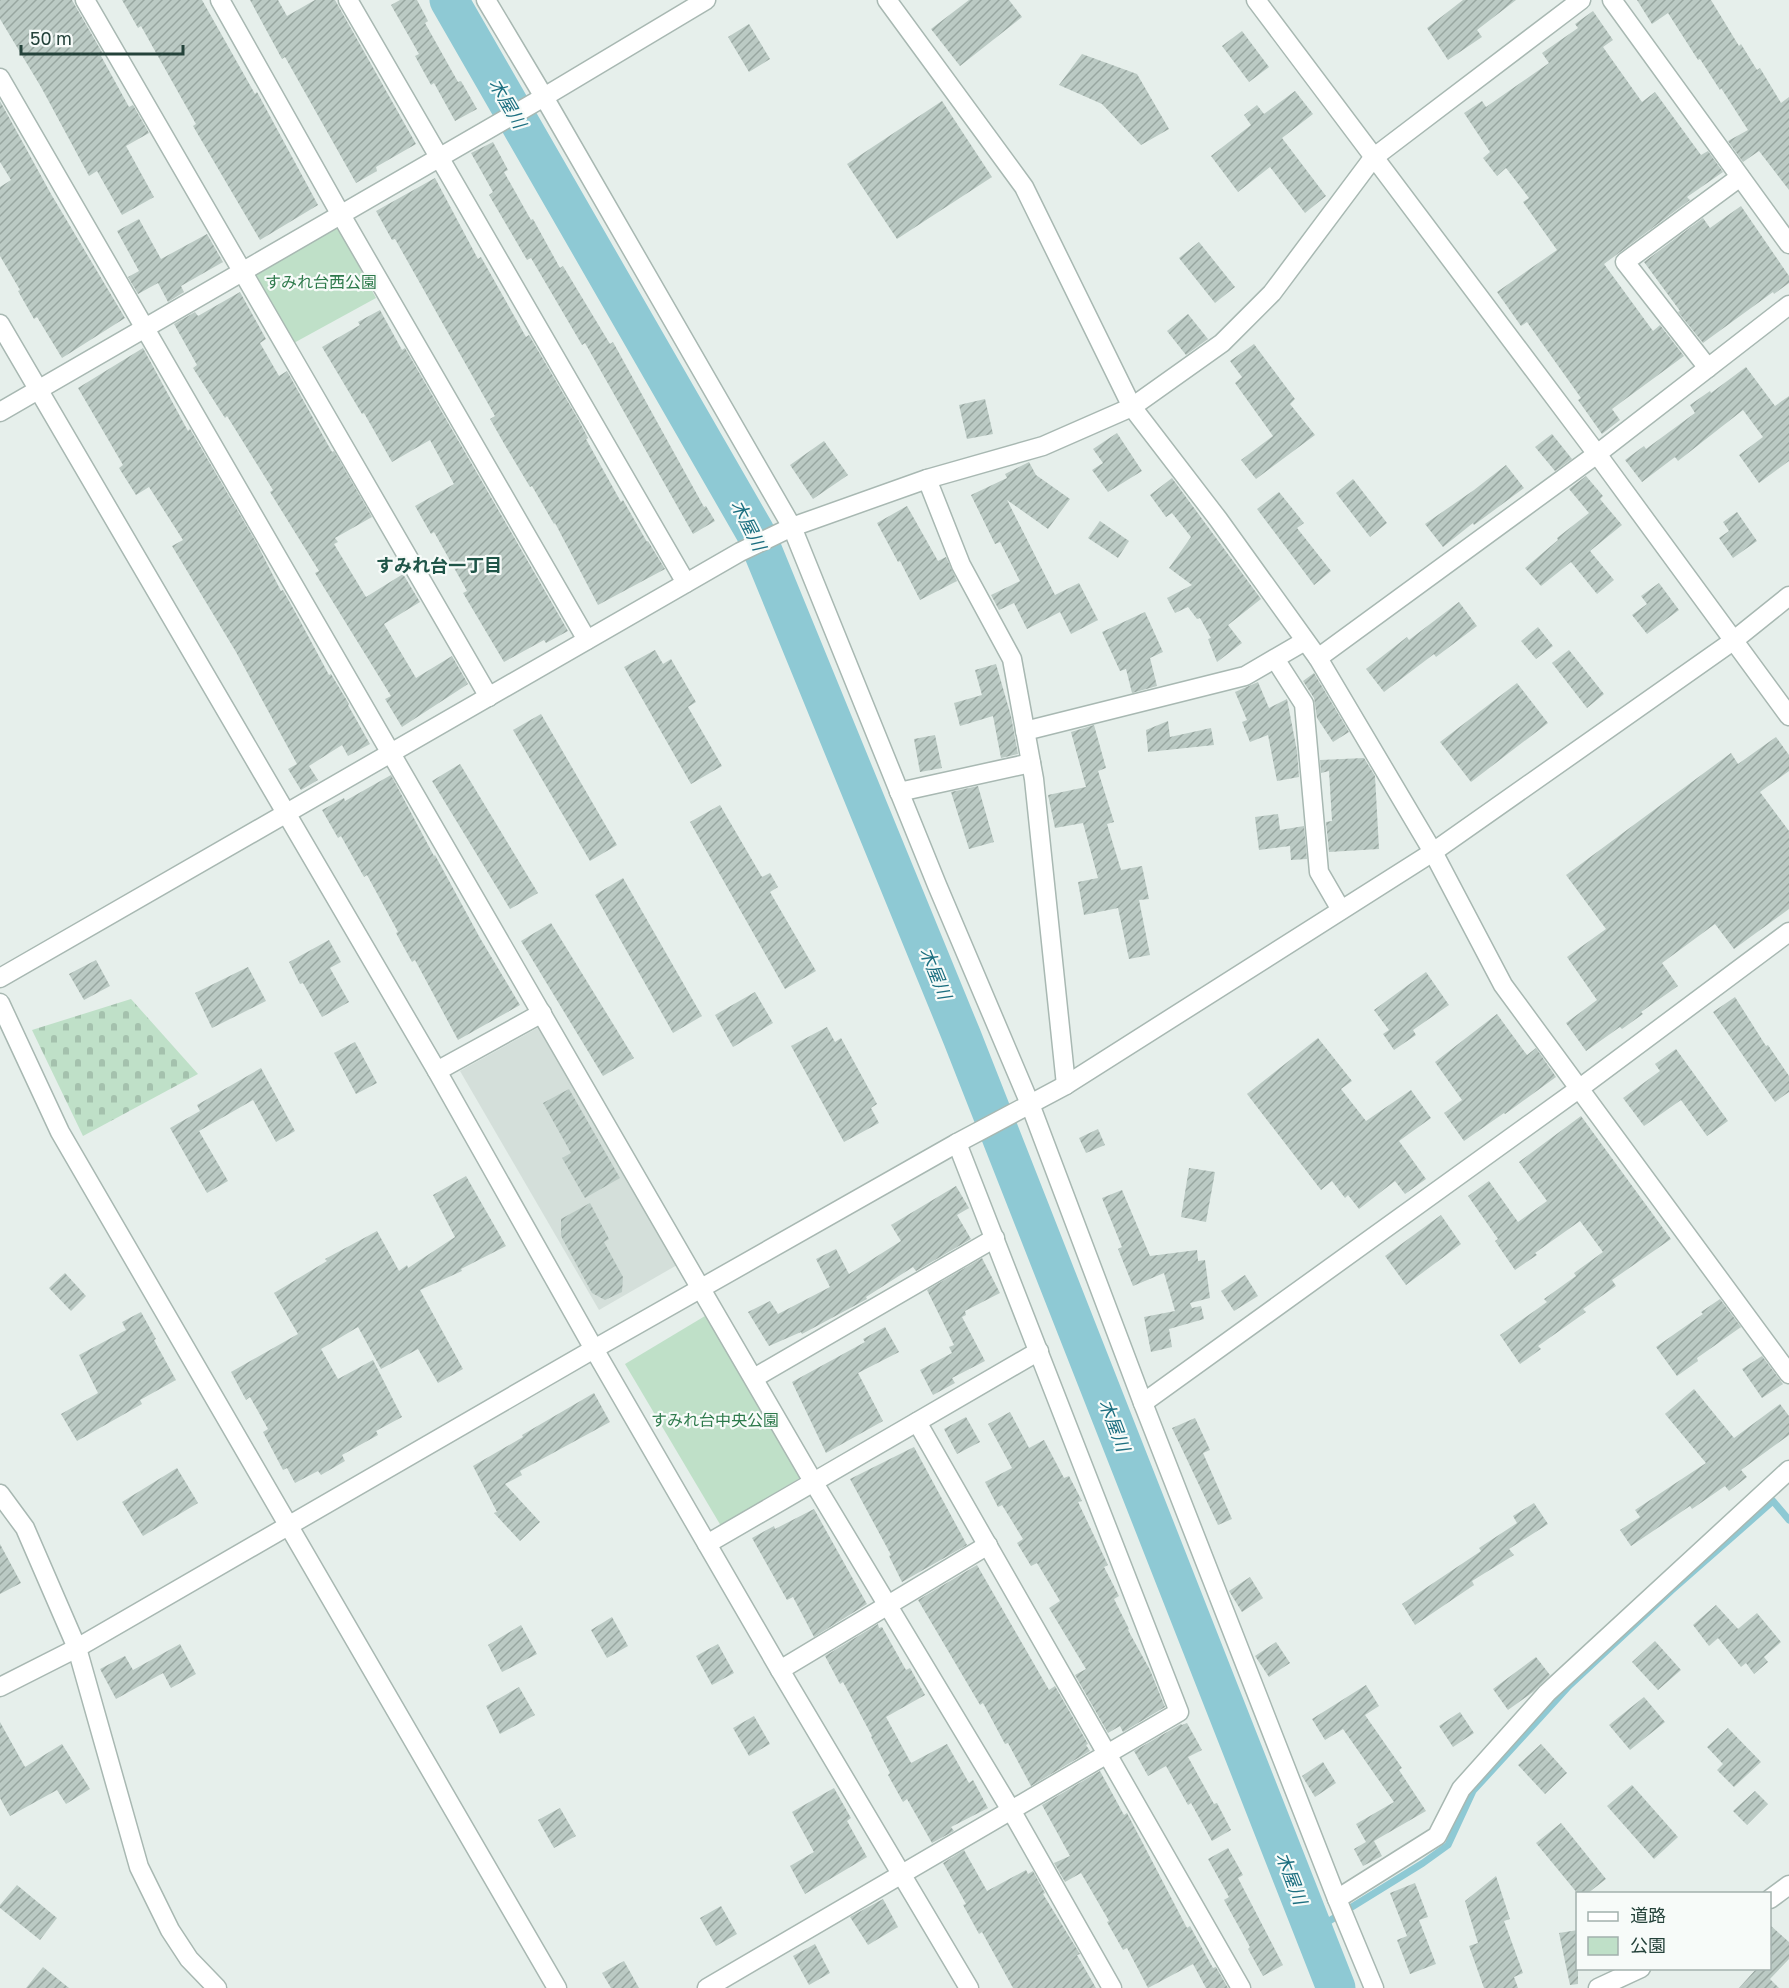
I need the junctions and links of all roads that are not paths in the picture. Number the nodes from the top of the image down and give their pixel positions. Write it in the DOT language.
graph roads {
  1 [pos="85,0"];
  2 [pos="220,0"];
  3 [pos="348,0"];
  4 [pos="486,0"];
  5 [pos="706,0"];
  6 [pos="887,0"];
  7 [pos="1256,0"];
  8 [pos="1581,0"];
  9 [pos="1612,0"];
  10 [pos="0,78"];
  11 [pos="544,97"];
  12 [pos="439,158"];
  13 [pos="1373,158"];
  14 [pos="1740,177"];
  15 [pos="340,215"];
  16 [pos="1789,244"];
  17 [pos="242,272"];
  18 [pos="1789,305"];
  19 [pos="0,324"];
  20 [pos="144,328"];
  21 [pos="1708,368"];
  22 [pos="38,389"];
  23 [pos="1132,407"];
  24 [pos="0,412"];
  25 [pos="1597,454"];
  26 [pos="927,479"];
  27 [pos="792,527"];
  28 [pos="686,583"];
  29 [pos="1789,596"];
  30 [pos="587,640"];
  31 [pos="1305,641"];
  32 [pos="1733,641"];
  33 [pos="1318,658"];
  34 [pos="1275,659"];
  35 [pos="489,696"];
  36 [pos="1789,716"];
  37 [pos="1025,731"];
  38 [pos="391,753"];
  39 [pos="1031,763"];
  40 [pos="899,792"];
  41 [pos="286,813"];
  42 [pos="1433,852"];
  43 [pos="1341,910"];
  44 [pos="1789,932"];
  45 [pos="0,978"];
  46 [pos="0,1003"];
  47 [pos="542,1013"];
  48 [pos="437,1071"];
  49 [pos="1066,1084"];
  50 [pos="1580,1088"];
  51 [pos="1022,1108"];
  52 [pos="961,1141"];
  53 [pos="995,1238"];
  54 [pos="701,1289"];
  55 [pos="594,1349"];
  56 [pos="1039,1352"];
  57 [pos="1789,1374"];
  58 [pos="754,1378"];
  59 [pos="1143,1403"];
  60 [pos="917,1422"];
  61 [pos="1789,1470"];
  62 [pos="814,1483"];
  63 [pos="0,1494"];
  64 [pos="289,1526"];
  65 [pos="708,1544"];
  66 [pos="988,1545"];
  67 [pos="887,1605"];
  68 [pos="77,1648"];
  69 [pos="780,1670"];
  70 [pos="0,1687"];
  71 [pos="1107,1754"];
  72 [pos="1011,1810"];
  73 [pos="902,1874"];
  74 [pos="1789,1885"];
  75 [pos="1771,1898"];
  76 [pos="1337,1899"];
  77 [pos="1637,1970"];
  78 [pos="1606,1986"];
  79 [pos="217,1988"];
  80 [pos="557,1988"];
  81 [pos="707,1988"];
  82 [pos="969,1988"];
  83 [pos="1112,1988"];
  84 [pos="1240,1988"];
  85 [pos="1374,1988"];
  1 -- 17 [label="street"];
  2 -- 15 [label="street"];
  3 -- 12 [label="street"];
  4 -- 11 [label="street"];
  5 -- 11 [label="street"];
  6 -- 23 [label="street"];
  7 -- 13 [label="street"];
  8 -- 13 [label="street"];
  9 -- 14 [label="street"];
  10 -- 20 [label="street"];
  11 -- 12 [label="street"];
  11 -- 27 [label="street"];
  12 -- 15 [label="street"];
  12 -- 28 [label="street"];
  13 -- 23 [label="street"];
  13 -- 25 [label="street"];
  14 -- 16 [label="street"];
  14 -- 21 [label="street"];
  15 -- 17 [label="street"];
  15 -- 30 [label="street"];
  17 -- 20 [label="street"];
  17 -- 35 [label="street"];
  18 -- 21 [label="street"];
  19 -- 22 [label="street"];
  20 -- 22 [label="street"];
  20 -- 38 [label="street"];
  21 -- 25 [label="street"];
  22 -- 24 [label="street"];
  22 -- 41 [label="street"];
  23 -- 26 [label="street"];
  23 -- 31 [label="street"];
  25 -- 32 [label="street"];
  25 -- 33 [label="street"];
  26 -- 27 [label="street"];
  26 -- 37 [label="street"];
  27 -- 28 [label="street"];
  27 -- 40 [label="street"];
  28 -- 30 [label="street"];
  29 -- 32 [label="street"];
  30 -- 35 [label="street"];
  31 -- 33 [label="street"];
  31 -- 34 [label="street"];
  32 -- 36 [label="street"];
  32 -- 42 [label="street"];
  33 -- 42 [label="street"];
  34 -- 37 [label="street"];
  34 -- 43 [label="street"];
  35 -- 38 [label="street"];
  37 -- 39 [label="street"];
  38 -- 41 [label="street"];
  38 -- 47 [label="street"];
  39 -- 40 [label="street"];
  39 -- 49 [label="street"];
  40 -- 51 [label="street"];
  41 -- 45 [label="street"];
  41 -- 48 [label="street"];
  42 -- 43 [label="street"];
  42 -- 50 [label="street"];
  43 -- 49 [label="street"];
  44 -- 50 [label="street"];
  46 -- 64 [label="street"];
  47 -- 48 [label="street"];
  47 -- 54 [label="street"];
  48 -- 55 [label="street"];
  49 -- 51 [label="street"];
  50 -- 57 [label="street"];
  50 -- 59 [label="street"];
  51 -- 52 [label="street"];
  51 -- 59 [label="street"];
  52 -- 53 [label="street"];
  52 -- 54 [label="street"];
  53 -- 56 [label="street"];
  53 -- 58 [label="street"];
  54 -- 55 [label="street"];
  54 -- 58 [label="street"];
  55 -- 64 [label="street"];
  55 -- 65 [label="street"];
  56 -- 60 [label="street"];
  56 -- 71 [label="street"];
  58 -- 62 [label="street"];
  59 -- 76 [label="street"];
  60 -- 62 [label="street"];
  60 -- 66 [label="street"];
  61 -- 76 [label="street"];
  62 -- 65 [label="street"];
  62 -- 67 [label="street"];
  63 -- 68 [label="street"];
  64 -- 68 [label="street"];
  64 -- 80 [label="street"];
  65 -- 69 [label="street"];
  66 -- 67 [label="street"];
  66 -- 71 [label="street"];
  67 -- 69 [label="street"];
  67 -- 72 [label="street"];
  68 -- 70 [label="street"];
  68 -- 79 [label="street"];
  69 -- 73 [label="street"];
  71 -- 72 [label="street"];
  71 -- 84 [label="street"];
  72 -- 73 [label="street"];
  72 -- 83 [label="street"];
  73 -- 81 [label="street"];
  73 -- 82 [label="street"];
  74 -- 75 [label="street"];
  76 -- 85 [label="street"];
  77 -- 78 [label="street"];
}
